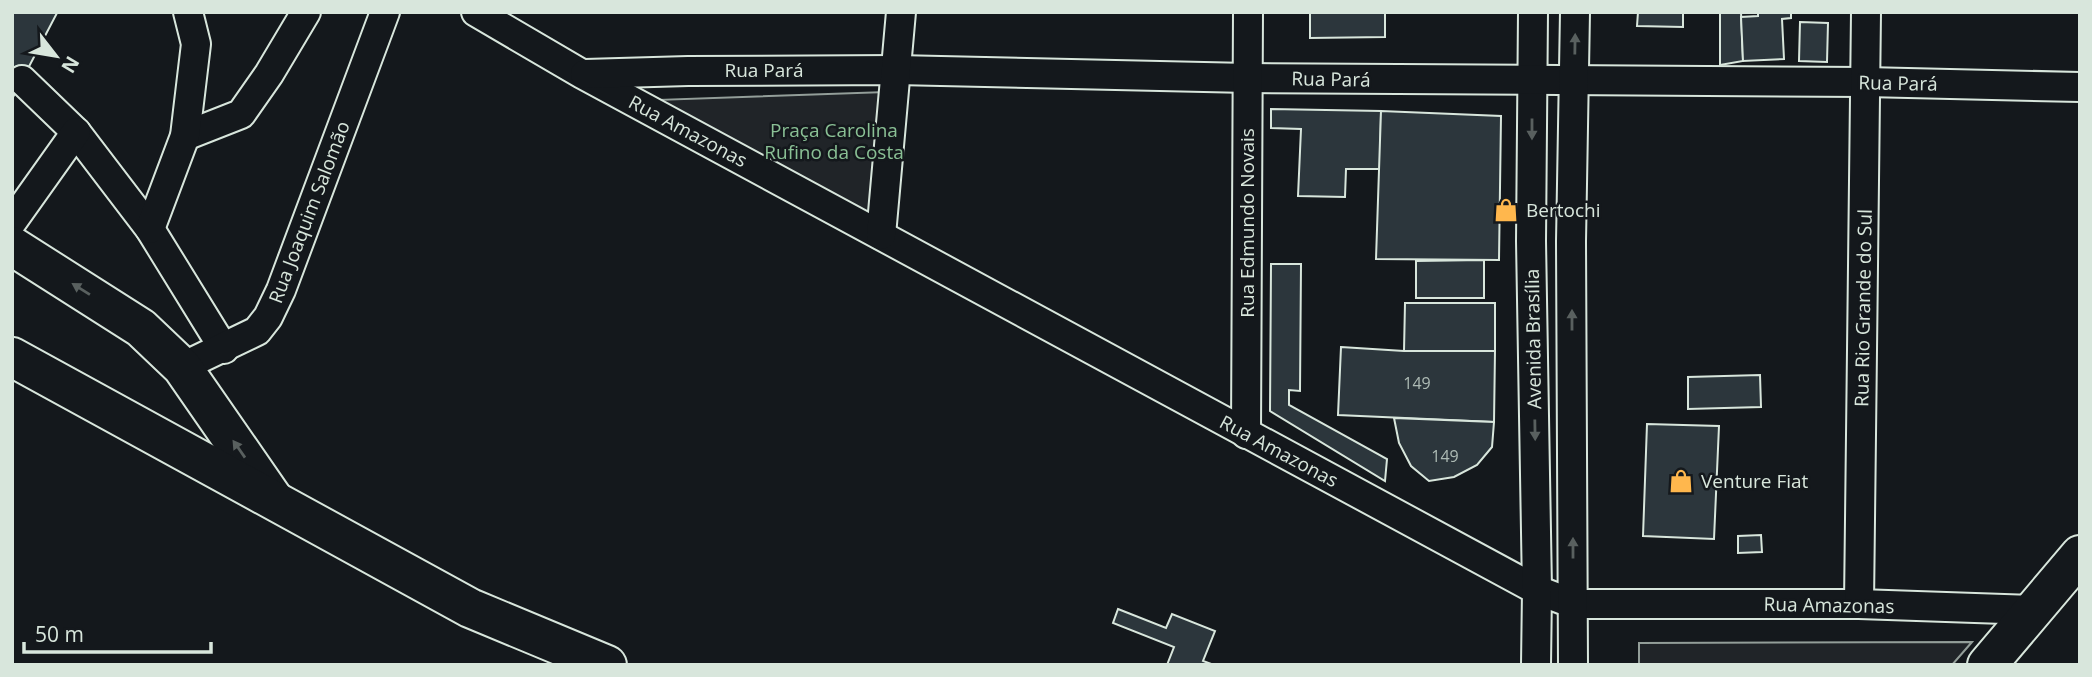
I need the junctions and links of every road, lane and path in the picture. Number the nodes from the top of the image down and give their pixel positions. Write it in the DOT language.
graph roads {
  1 [pos="188,12"];
  2 [pos="306,12"];
  3 [pos="385,12"];
  4 [pos="477,12"];
  5 [pos="901,12"];
  6 [pos="1248,12"];
  7 [pos="1533,12"];
  8 [pos="1575,12"];
  9 [pos="1866,12"];
  10 [pos="897,70"];
  11 [pos="582,74"];
  12 [pos="1248,78"];
  13 [pos="22,80"];
  14 [pos="1574,80"];
  15 [pos="1532,81"];
  16 [pos="1866,82"];
  17 [pos="2080,87"];
  18 [pos="76,132"];
  19 [pos="185,136"];
  20 [pos="12,222"];
  21 [pos="150,229"];
  22 [pos="881,235"];
  23 [pos="1531,241"];
  24 [pos="1571,241"];
  25 [pos="12,246"];
  26 [pos="223,349"];
  27 [pos="12,357"];
  28 [pos="182,367"];
  29 [pos="1246,434"];
  30 [pos="278,505"];
  31 [pos="2080,555"];
  32 [pos="1537,590"];
  33 [pos="1574,604"];
  34 [pos="1859,604"];
  35 [pos="470,608"];
  36 [pos="2033,610"];
  37 [pos="547,665"];
  38 [pos="607,665"];
  39 [pos="1536,665"];
  40 [pos="1573,665"];
  41 [pos="1987,665"];
  1 -- 19 [label="street"];
  2 -- 19 [label="street"];
  3 -- 26 [label="street, Rua Joaquim Salomão"];
  4 -- 11 [label="street, Rua Amazonas"];
  5 -- 10 [label="street"];
  6 -- 12 [label="street, Rua Edmundo Novais"];
  7 -- 15 [label="street, Avenida Brasília"];
  14 -- 8 [label="street, Avenida Brasília, one-way"];
  9 -- 16 [label="street, Rua Rio Grande do Sul"];
  10 -- 11 [label="street, Rua Pará"];
  10 -- 12 [label="street, Rua Pará"];
  10 -- 22 [label="street"];
  11 -- 22 [label="street, Rua Amazonas"];
  12 -- 15 [label="street, Rua Pará"];
  12 -- 29 [label="street, Rua Edmundo Novais"];
  13 -- 18 [label="street"];
  14 -- 15 [label="street, Rua Pará"];
  14 -- 16 [label="street, Rua Pará"];
  14 -- 24 [label="street, Avenida Brasília"];
  15 -- 23 [label="street, Avenida Brasília, one-way"];
  16 -- 17 [label="street, Rua Pará"];
  16 -- 34 [label="street, Rua Rio Grande do Sul"];
  18 -- 20 [label="street"];
  18 -- 21 [label="street"];
  19 -- 21 [label="street"];
  21 -- 26 [label="street"];
  22 -- 29 [label="street, Rua Amazonas"];
  23 -- 24 [label="street"];
  23 -- 32 [label="street, Avenida Brasília, one-way"];
  33 -- 24 [label="street, Avenida Brasília, one-way"];
  28 -- 25 [label="highway, one-way"];
  26 -- 28 [label="street, Rua Joaquim Salomão"];
  27 -- 30 [label="highway"];
  30 -- 28 [label="highway, one-way"];
  29 -- 32 [label="street, Rua Amazonas"];
  30 -- 35 [label="highway"];
  31 -- 36 [label="highway"];
  32 -- 33 [label="street, Rua Amazonas"];
  32 -- 39 [label="street, Avenida Brasília"];
  33 -- 34 [label="street, Rua Amazonas"];
  33 -- 40 [label="street, Avenida Brasília"];
  34 -- 36 [label="street, Rua Amazonas"];
  35 -- 37 [label="highway"];
  35 -- 38 [label="highway"];
  36 -- 41 [label="highway"];
}
